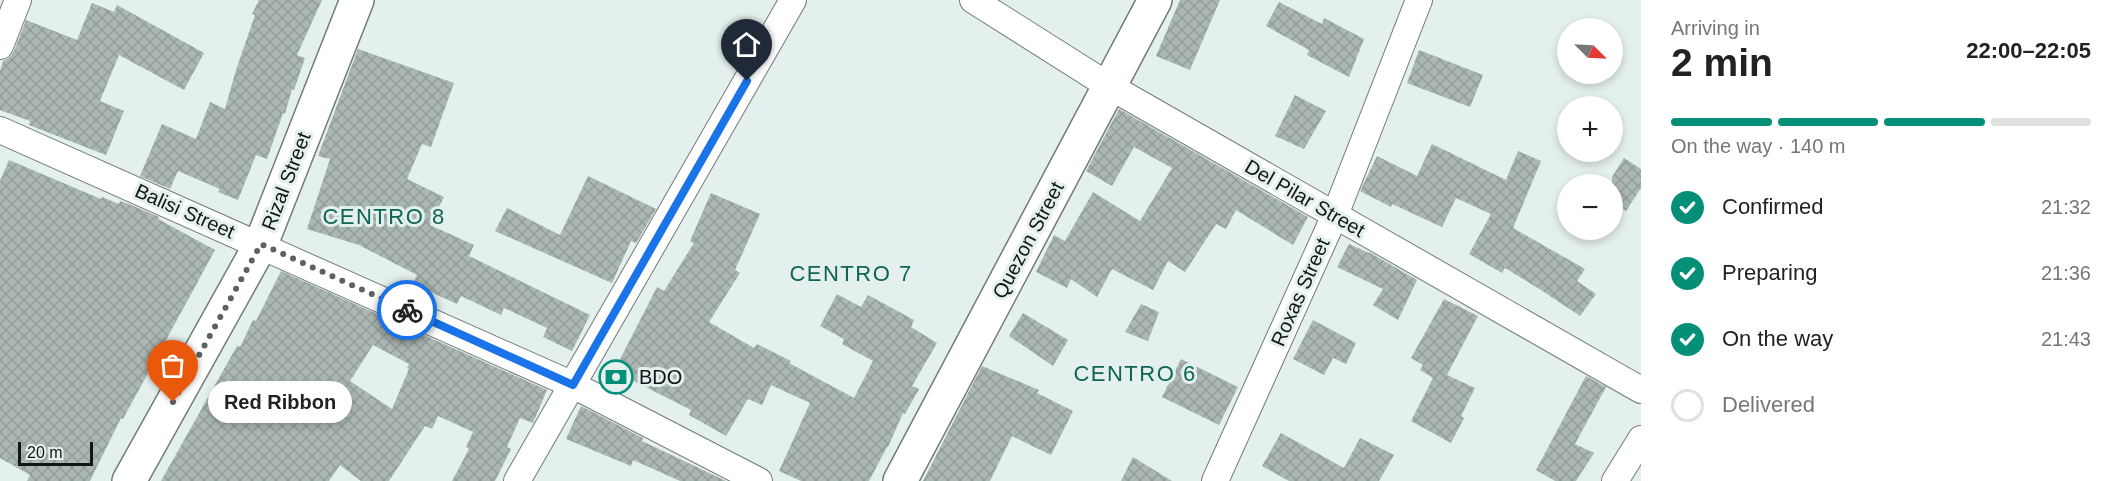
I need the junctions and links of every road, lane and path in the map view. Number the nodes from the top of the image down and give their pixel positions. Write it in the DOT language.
graph roads {
  1 [pos="18,0"];
  2 [pos="357,0"];
  3 [pos="793,0"];
  4 [pos="973,0"];
  5 [pos="1155,0"];
  6 [pos="1419,0"];
  7 [pos="0,46"];
  8 [pos="1109,86"];
  9 [pos="0,130"];
  10 [pos="1335,215"];
  11 [pos="261,244"];
  12 [pos="573,385"];
  13 [pos="1641,390"];
  14 [pos="1641,439"];
  15 [pos="129,481"];
  16 [pos="517,481"];
  17 [pos="759,481"];
  18 [pos="900,481"];
  19 [pos="1215,481"];
  20 [pos="1615,481"];
  1 -- 7 [label="street"];
  2 -- 11 [label="street, Rizal Street"];
  3 -- 12 [label="street"];
  4 -- 8 [label="street, Del Pilar Street"];
  5 -- 8 [label="street, Quezon Street"];
  6 -- 10 [label="street, Roxas Street"];
  8 -- 10 [label="street, Del Pilar Street"];
  8 -- 18 [label="street, Quezon Street"];
  9 -- 11 [label="street, Balisi Street"];
  10 -- 13 [label="street, Del Pilar Street"];
  10 -- 19 [label="street, Roxas Street"];
  11 -- 12 [label="street, Balisi Street"];
  11 -- 15 [label="street, Rizal Street"];
  12 -- 16 [label="street"];
  12 -- 17 [label="street, Balisi Street"];
  14 -- 20 [label="street"];
}
